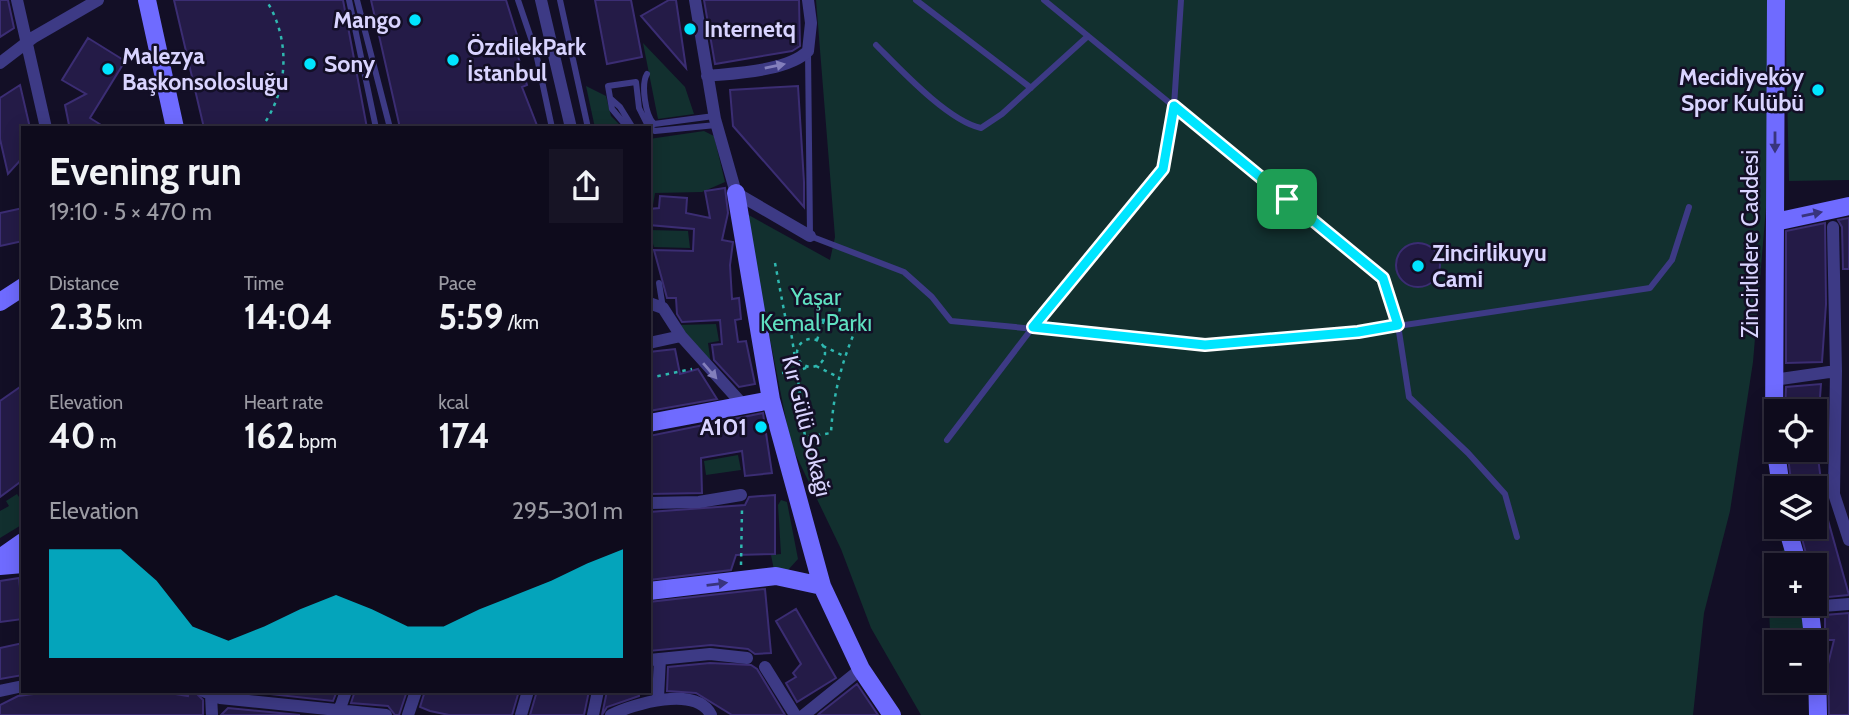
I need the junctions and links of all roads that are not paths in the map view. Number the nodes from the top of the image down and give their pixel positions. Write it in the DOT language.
graph roads {
  1 [pos="17,0"];
  2 [pos="98,0"];
  3 [pos="147,0"];
  4 [pos="349,0"];
  5 [pos="357,0"];
  6 [pos="518,0"];
  7 [pos="541,0"];
  8 [pos="560,0"];
  9 [pos="695,0"];
  10 [pos="808,0"];
  11 [pos="916,0"];
  12 [pos="1044,0"];
  13 [pos="1181,0"];
  14 [pos="1776,0"];
  15 [pos="1088,36"];
  16 [pos="26,44"];
  17 [pos="876,45"];
  18 [pos="808,51"];
  19 [pos="0,63"];
  20 [pos="647,74"];
  21 [pos="707,76"];
  22 [pos="1031,88"];
  23 [pos="1174,106"];
  24 [pos="585,112"];
  25 [pos="716,120"];
  26 [pos="569,122"];
  27 [pos="46,126"];
  28 [pos="175,126"];
  29 [pos="376,126"];
  30 [pos="389,126"];
  31 [pos="552,126"];
  32 [pos="588,126"];
  33 [pos="628,126"];
  34 [pos="648,126"];
  35 [pos="651,129"];
  36 [pos="736,193"];
  37 [pos="1849,206"];
  38 [pos="1689,207"];
  39 [pos="1775,222"];
  40 [pos="1833,227"];
  41 [pos="810,236"];
  42 [pos="659,283"];
  43 [pos="21,288"];
  44 [pos="0,302"];
  45 [pos="651,304"];
  46 [pos="663,309"];
  47 [pos="1398,325"];
  48 [pos="1033,327"];
  49 [pos="681,336"];
  50 [pos="651,344"];
  51 [pos="1836,371"];
  52 [pos="1774,380"];
  53 [pos="771,400"];
  54 [pos="744,406"];
  55 [pos="651,423"];
  56 [pos="947,440"];
  57 [pos="1779,476"];
  58 [pos="741,495"];
  59 [pos="651,503"];
  60 [pos="1517,537"];
  61 [pos="1849,540"];
  62 [pos="21,543"];
  63 [pos="0,558"];
  64 [pos="21,564"];
  65 [pos="0,566"];
  66 [pos="822,586"];
  67 [pos="651,591"];
  68 [pos="1849,604"];
  69 [pos="1827,605"];
  70 [pos="747,658"];
  71 [pos="654,660"];
  72 [pos="765,667"];
  73 [pos="861,669"];
  74 [pos="21,687"];
  75 [pos="0,691"];
  76 [pos="207,693"];
  77 [pos="345,693"];
  78 [pos="415,693"];
  79 [pos="527,693"];
  80 [pos="598,693"];
  81 [pos="1818,693"];
  82 [pos="1822,693"];
  83 [pos="658,698"];
  84 [pos="267,703"];
  85 [pos="340,711"];
  86 [pos="212,715"];
  87 [pos="386,715"];
  88 [pos="408,715"];
  89 [pos="521,715"];
  90 [pos="593,715"];
  91 [pos="611,715"];
  92 [pos="711,715"];
  93 [pos="795,715"];
  94 [pos="804,715"];
  95 [pos="892,715"];
  96 [pos="1818,715"];
  97 [pos="1823,715"];
  1 -- 16 [label="street"];
  2 -- 16 [label="street"];
  3 -- 28 [label="street"];
  4 -- 29 [label="lane"];
  5 -- 30 [label="lane"];
  6 -- 31 [label="lane"];
  7 -- 26 [label="street"];
  8 -- 24 [label="lane"];
  9 -- 21 [label="street"];
  10 -- 18 [label="street"];
  11 -- 22 [label="lane"];
  12 -- 15 [label="lane"];
  13 -- 23 [label="lane"];
  14 -- 39 [label="street, Zincirlidere Caddesi, one-way"];
  15 -- 22 [label="lane"];
  15 -- 23 [label="lane"];
  16 -- 19 [label="street"];
  16 -- 27 [label="street"];
  17 -- 22 [label="lane"];
  21 -- 18 [label="street, one-way"];
  18 -- 41 [label="lane"];
  20 -- 25 [label="lane"];
  21 -- 25 [label="street"];
  23 -- 47 [label="lane"];
  23 -- 48 [label="lane"];
  24 -- 26 [label="lane"];
  24 -- 32 [label="lane"];
  25 -- 35 [label="lane"];
  25 -- 36 [label="street"];
  33 -- 34 [label="lane"];
  36 -- 41 [label="street"];
  36 -- 53 [label="street, Kır Gülü Sokağı"];
  39 -- 37 [label="street, one-way"];
  38 -- 47 [label="lane"];
  39 -- 52 [label="street, Zincirlidere Caddesi"];
  40 -- 51 [label="street"];
  41 -- 48 [label="lane"];
  42 -- 46 [label="lane"];
  43 -- 44 [label="street"];
  45 -- 46 [label="street"];
  46 -- 49 [label="street"];
  47 -- 48 [label="lane"];
  47 -- 60 [label="lane"];
  48 -- 56 [label="lane"];
  49 -- 50 [label="street"];
  49 -- 54 [label="street, one-way"];
  51 -- 52 [label="street"];
  51 -- 61 [label="street"];
  52 -- 57 [label="street, Zincirlidere Caddesi"];
  53 -- 54 [label="street"];
  53 -- 66 [label="street, Kır Gülü Sokağı"];
  54 -- 55 [label="street"];
  58 -- 59 [label="street"];
  62 -- 63 [label="street"];
  64 -- 65 [label="street"];
  67 -- 66 [label="street, one-way"];
  66 -- 73 [label="street, Kır Gülü Sokağı"];
  68 -- 69 [label="street"];
  70 -- 71 [label="street"];
  71 -- 83 [label="street"];
  72 -- 93 [label="street"];
  73 -- 94 [label="street"];
  73 -- 95 [label="street, Kır Gülü Sokağı"];
  74 -- 75 [label="street"];
  76 -- 84 [label="street"];
  76 -- 86 [label="street"];
  77 -- 85 [label="street"];
  78 -- 88 [label="street"];
  79 -- 89 [label="street"];
  80 -- 90 [label="street"];
  81 -- 96 [label="street"];
  82 -- 97 [label="street"];
  83 -- 91 [label="street"];
  83 -- 92 [label="street"];
  84 -- 85 [label="street"];
  85 -- 87 [label="street"];
}
